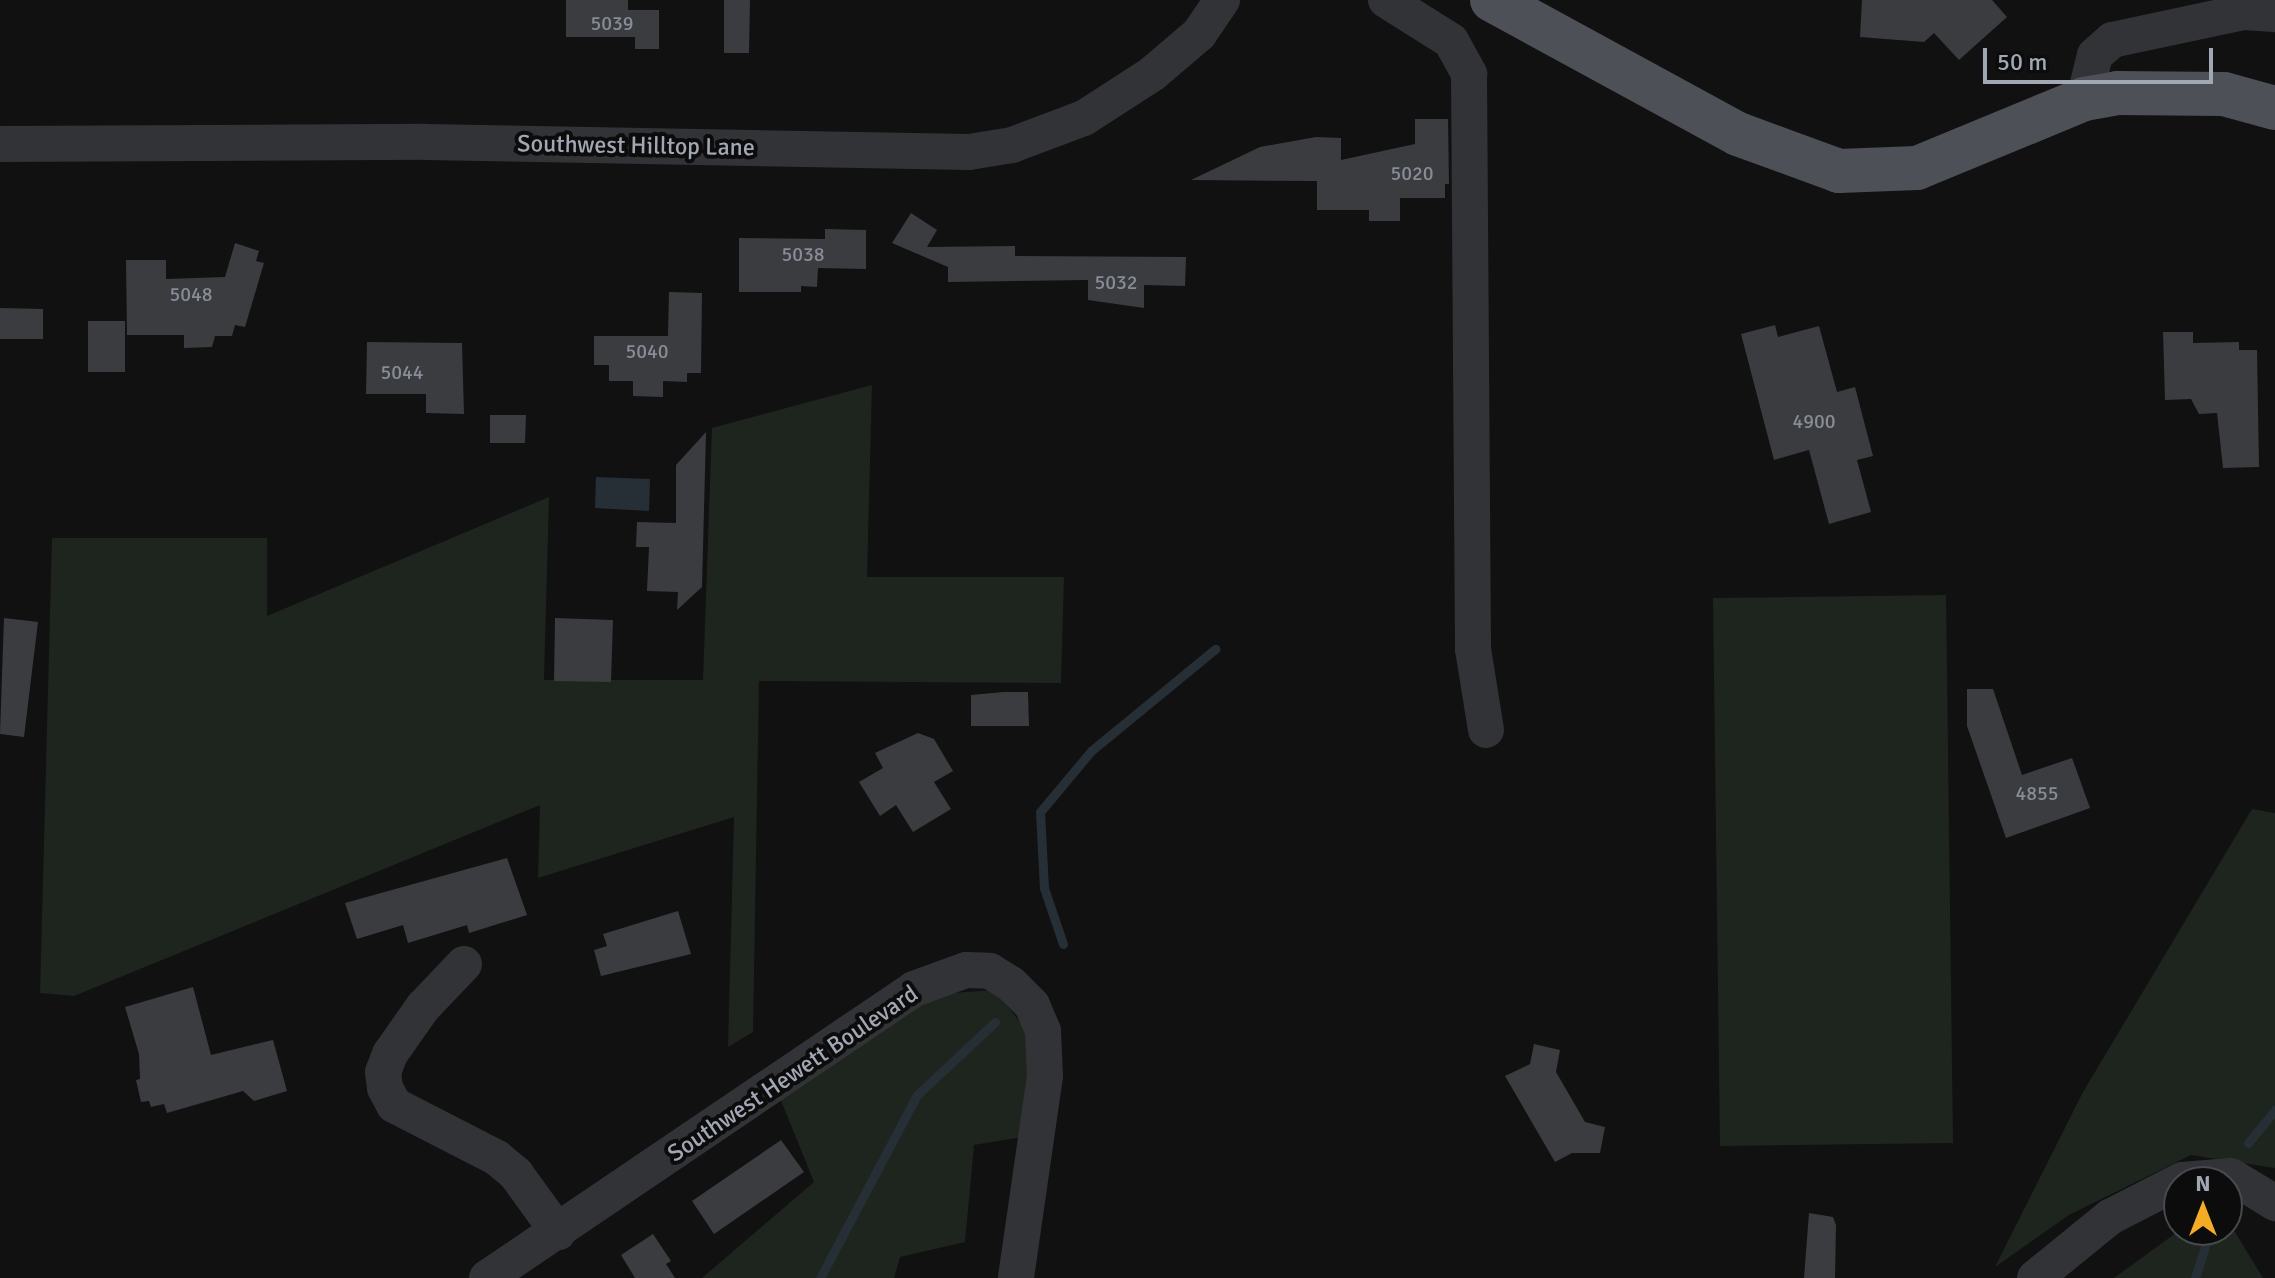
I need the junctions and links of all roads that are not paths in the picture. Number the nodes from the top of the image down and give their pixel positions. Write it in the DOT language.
graph roads {
  1 [pos="1222,0"];
  2 [pos="1386,0"];
  3 [pos="1492,0"];
  4 [pos="2275,14"];
  5 [pos="2084,99"];
  6 [pos="2275,108"];
  7 [pos="0,144"];
  8 [pos="1486,730"];
  9 [pos="464,964"];
  10 [pos="2275,1203"];
  11 [pos="558,1232"];
  12 [pos="487,1278"];
  13 [pos="1016,1278"];
  14 [pos="2035,1278"];
  1 -- 7 [label="street, Southwest Hilltop Lane"];
  2 -- 8 [label="street"];
  3 -- 5 [label="main road"];
  4 -- 5 [label="street"];
  5 -- 6 [label="main road"];
  9 -- 11 [label="street"];
  10 -- 14 [label="street"];
  11 -- 12 [label="street, Southwest Hewett Boulevard"];
  11 -- 13 [label="street, Southwest Hewett Boulevard"];
}
